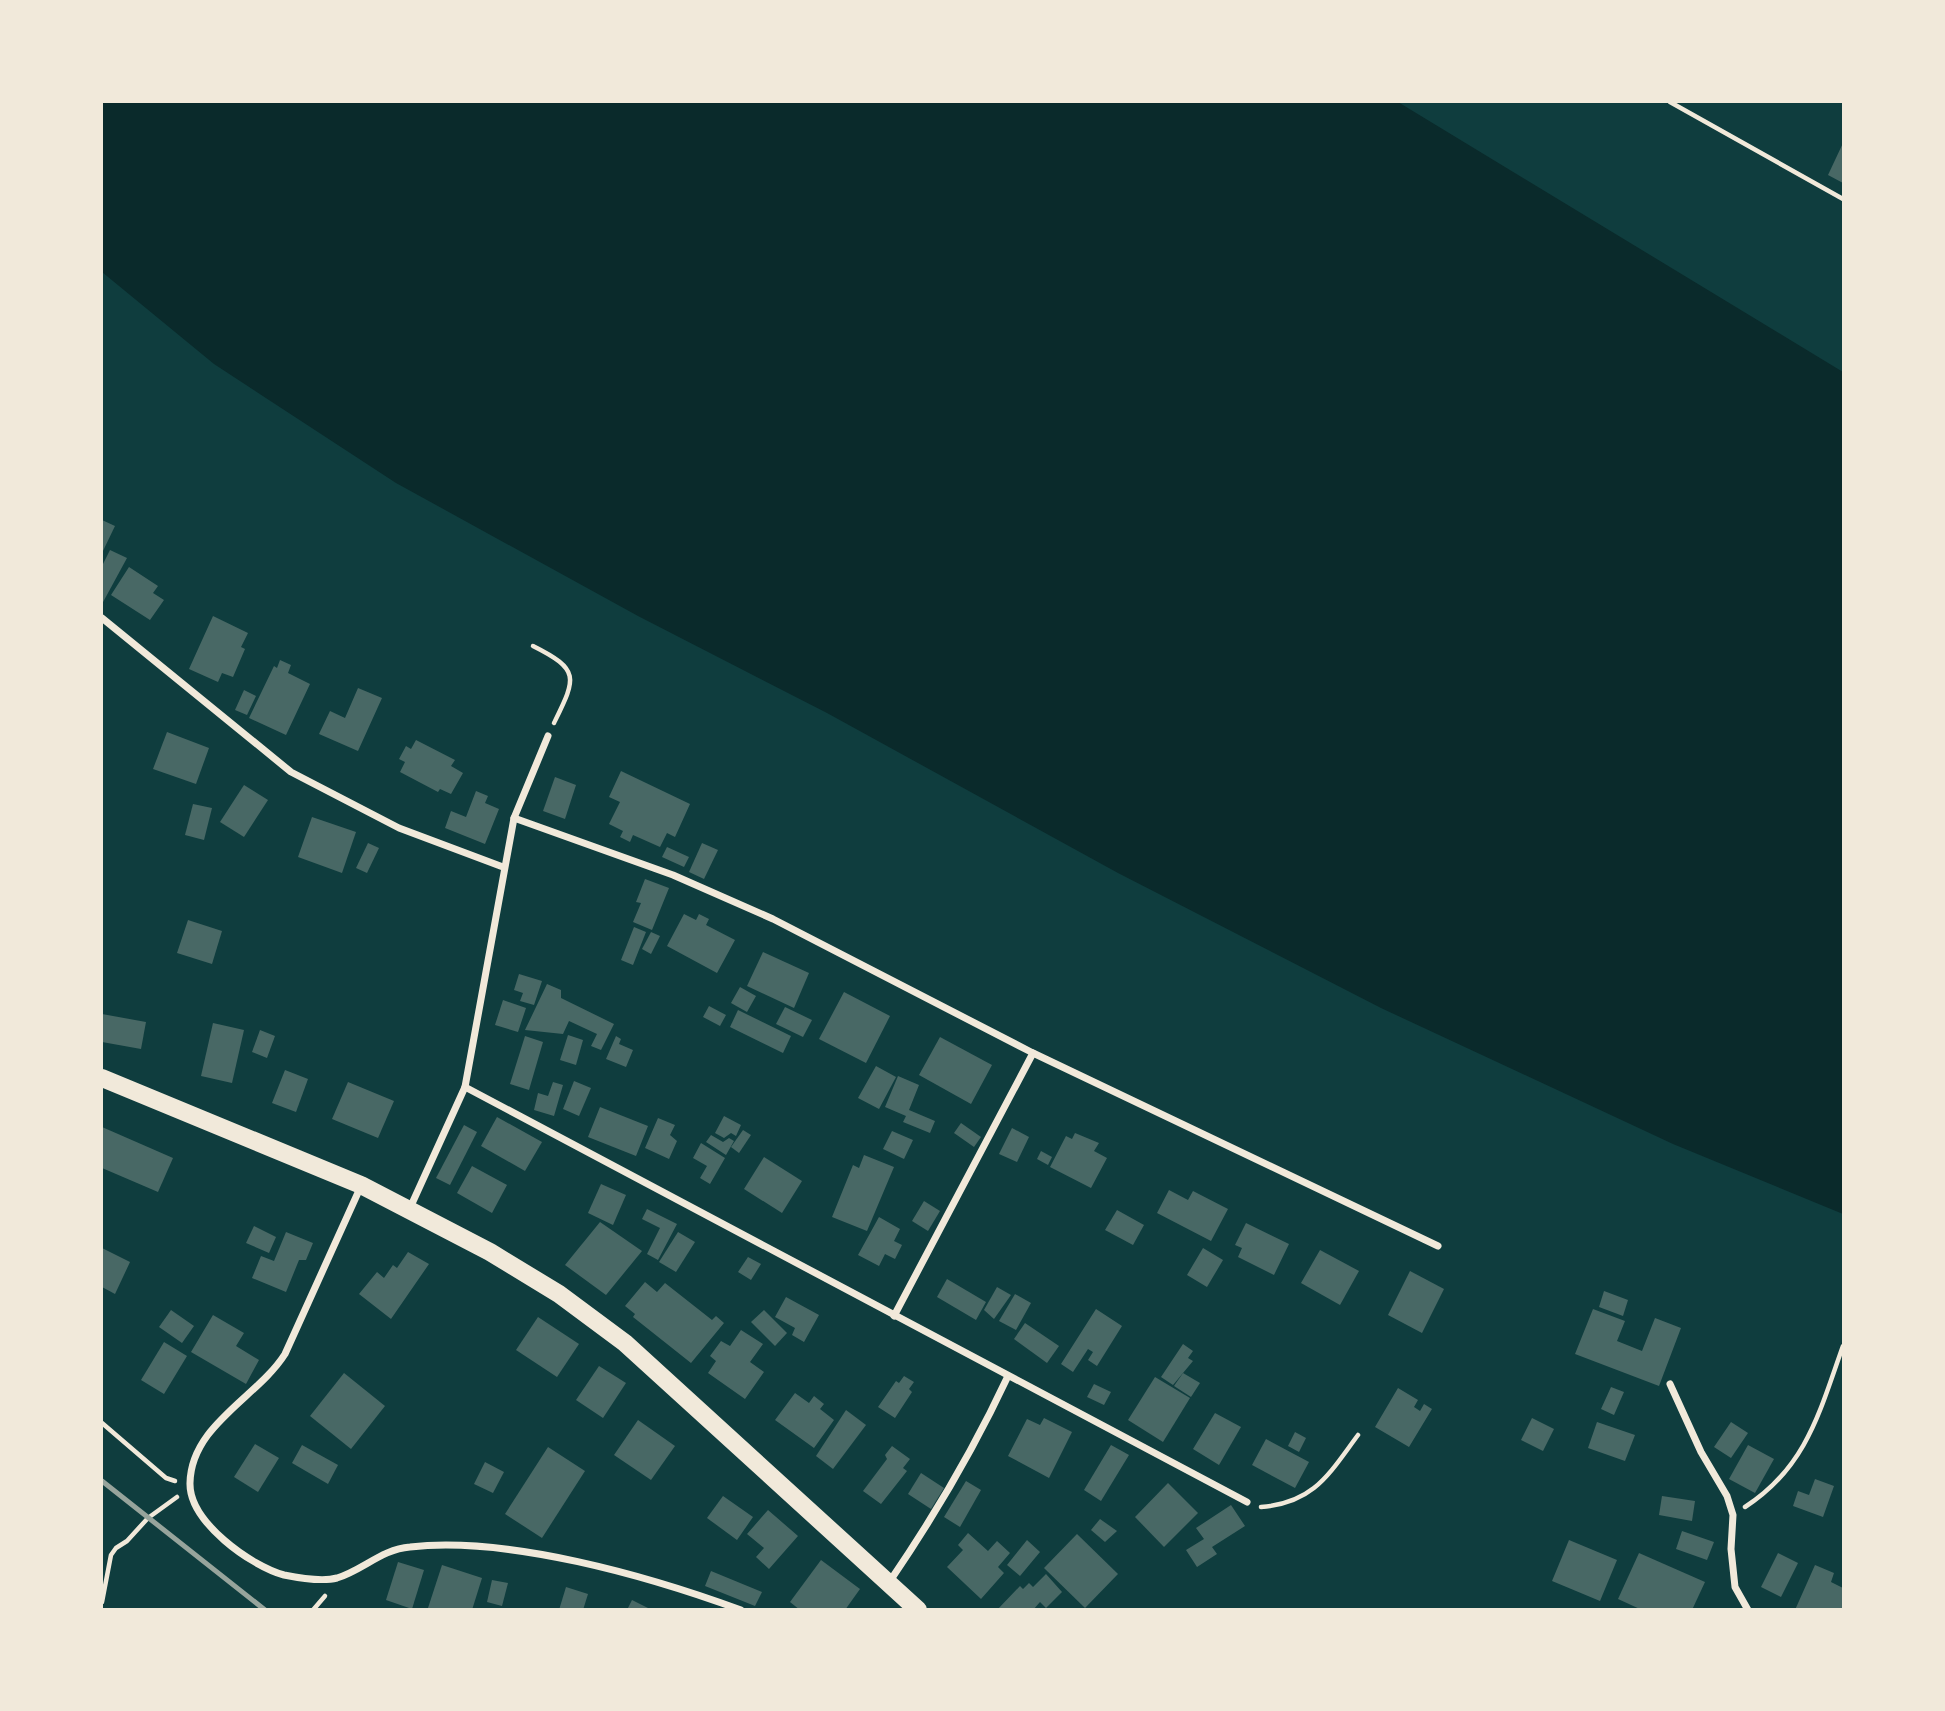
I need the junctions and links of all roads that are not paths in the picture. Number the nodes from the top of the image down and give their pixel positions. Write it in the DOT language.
graph roads {
  1 [pos="102,618"];
  2 [pos="548,736"];
  3 [pos="513,818"];
  4 [pos="503,867"];
  5 [pos="1033,1053"];
  6 [pos="102,1078"];
  7 [pos="465,1087"];
  8 [pos="361,1185"];
  9 [pos="410,1209"];
  10 [pos="1438,1246"];
  11 [pos="894,1316"];
  12 [pos="1008,1376"];
  13 [pos="1670,1384"];
  14 [pos="1247,1502"];
  15 [pos="890,1581"];
  16 [pos="741,1609"];
  17 [pos="918,1609"];
  18 [pos="1748,1609"];
  1 -- 4 [label="street"];
  2 -- 3 [label="street"];
  3 -- 4 [label="street"];
  3 -- 5 [label="street"];
  4 -- 7 [label="street"];
  5 -- 10 [label="street"];
  5 -- 11 [label="street"];
  6 -- 8 [label="main road"];
  7 -- 9 [label="street"];
  7 -- 11 [label="street"];
  8 -- 9 [label="main road"];
  8 -- 16 [label="street"];
  9 -- 15 [label="main road"];
  11 -- 12 [label="street"];
  12 -- 14 [label="street"];
  12 -- 15 [label="street"];
  13 -- 18 [label="street"];
  15 -- 17 [label="main road"];
}
